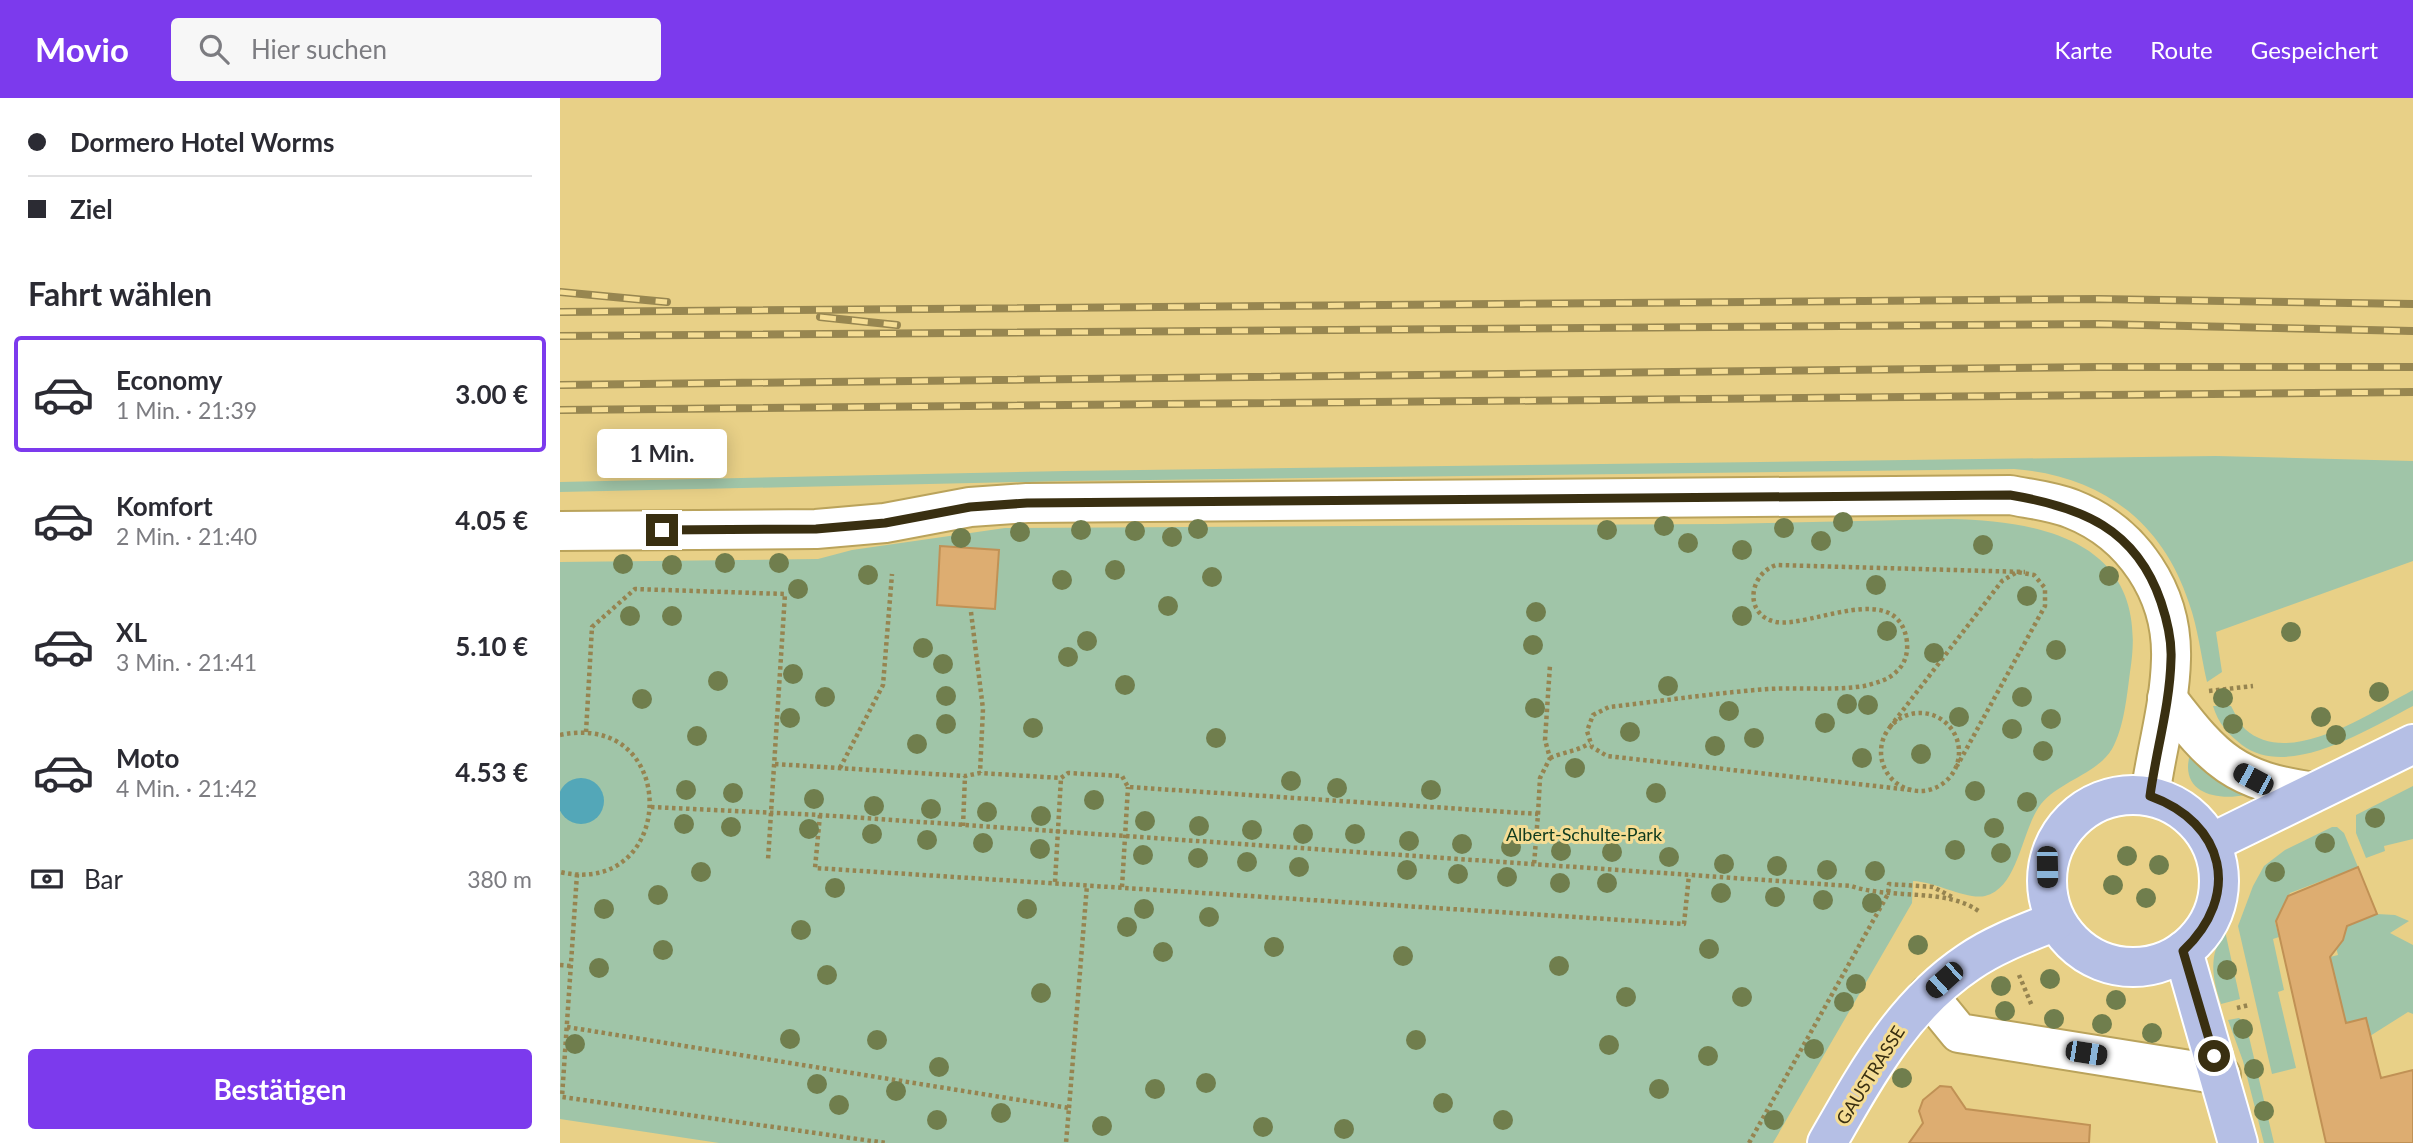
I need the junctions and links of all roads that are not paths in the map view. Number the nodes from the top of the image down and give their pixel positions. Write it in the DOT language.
graph roads {
  1 [pos="560,531"];
  2 [pos="2167,698"];
  3 [pos="2413,744"];
  4 [pos="2315,792"];
  5 [pos="2150,796"];
  6 [pos="2211,843"];
  7 [pos="2056,921"];
  8 [pos="2183,951"];
  9 [pos="1928,995"];
  10 [pos="2221,1075"];
  11 [pos="1827,1143"];
  12 [pos="2238,1143"];
  1 -- 2 [label="street"];
  2 -- 4 [label="street"];
  2 -- 5 [label="street"];
  3 -- 4 [label="main road"];
  4 -- 6 [label="main road"];
  5 -- 6 [label="main road"];
  5 -- 7 [label="main road"];
  6 -- 8 [label="main road"];
  7 -- 8 [label="main road"];
  7 -- 9 [label="main road, GAUSTRASSE"];
  8 -- 10 [label="main road"];
  9 -- 10 [label="street"];
  9 -- 11 [label="main road, GAUSTRASSE"];
  10 -- 12 [label="main road"];
}
